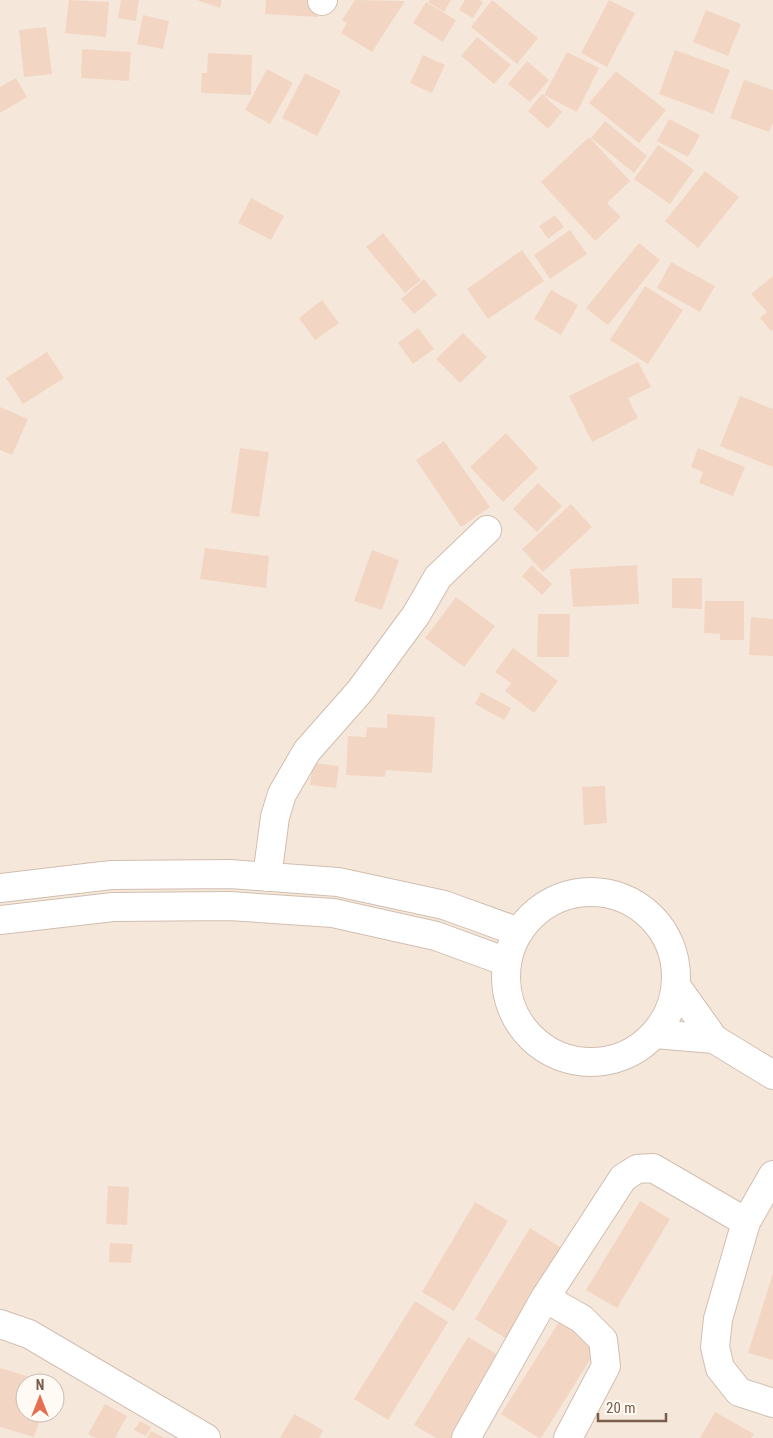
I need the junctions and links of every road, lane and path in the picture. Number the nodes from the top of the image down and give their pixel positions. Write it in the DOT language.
graph roads {
  1 [pos="487,530"];
  2 [pos="267,877"];
  3 [pos="0,888"];
  4 [pos="0,920"];
  5 [pos="519,932"];
  6 [pos="507,962"];
  7 [pos="677,987"];
  8 [pos="655,1034"];
  9 [pos="714,1039"];
  10 [pos="773,1075"];
  11 [pos="773,1174"];
  12 [pos="746,1222"];
  13 [pos="545,1298"];
  14 [pos="0,1324"];
  15 [pos="773,1403"];
  16 [pos="206,1438"];
  17 [pos="466,1438"];
  18 [pos="568,1438"];
  1 -- 2 [label="street"];
  2 -- 3 [label="street"];
  2 -- 5 [label="street"];
  4 -- 6 [label="street"];
  5 -- 6 [label="street"];
  5 -- 7 [label="street"];
  6 -- 8 [label="street"];
  7 -- 8 [label="street"];
  7 -- 9 [label="street"];
  8 -- 9 [label="street"];
  9 -- 10 [label="street"];
  11 -- 12 [label="street"];
  12 -- 13 [label="street"];
  12 -- 15 [label="street"];
  13 -- 17 [label="street"];
  13 -- 18 [label="street"];
  14 -- 16 [label="street"];
}
